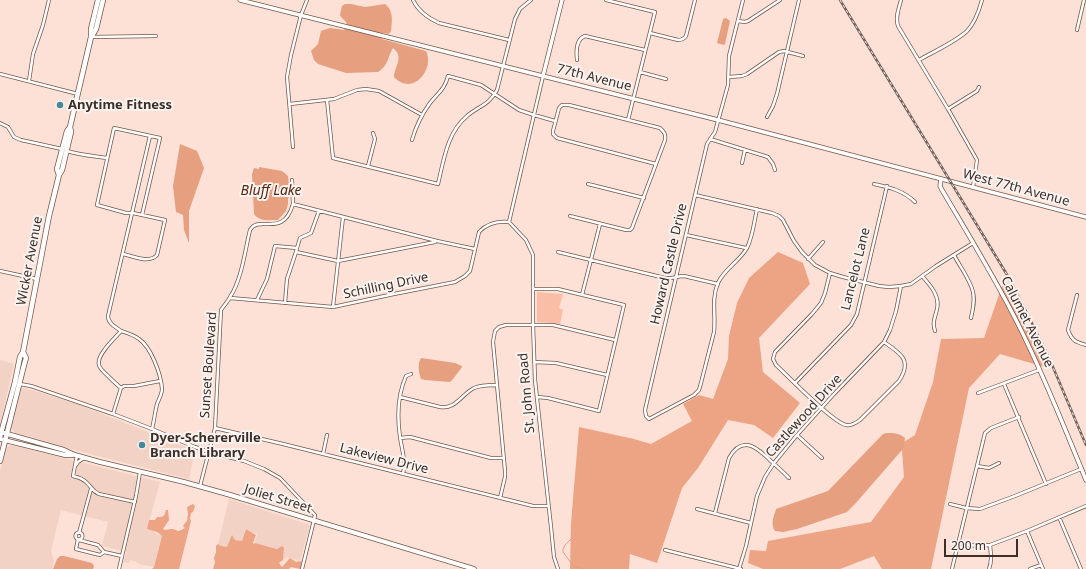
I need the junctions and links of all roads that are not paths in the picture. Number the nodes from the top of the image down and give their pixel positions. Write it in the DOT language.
graph roads {
  1 [pos="49,0"];
  2 [pos="98,0"];
  3 [pos="103,0"];
  4 [pos="240,0"];
  5 [pos="307,0"];
  6 [pos="413,0"];
  7 [pos="531,0"];
  8 [pos="562,0"];
  9 [pos="606,0"];
  10 [pos="695,0"];
  11 [pos="743,0"];
  12 [pos="780,0"];
  13 [pos="799,0"];
  14 [pos="901,0"];
  15 [pos="982,0"];
  16 [pos="1084,0"];
  17 [pos="302,15"];
  18 [pos="738,21"];
  19 [pos="1077,30"];
  20 [pos="650,33"];
  21 [pos="156,36"];
  22 [pos="91,37"];
  23 [pos="509,40"];
  24 [pos="646,50"];
  25 [pos="787,52"];
  26 [pos="802,56"];
  27 [pos="577,60"];
  28 [pos="919,60"];
  29 [pos="503,66"];
  30 [pos="640,72"];
  31 [pos="0,74"];
  32 [pos="543,76"];
  33 [pos="729,77"];
  34 [pos="666,79"];
  35 [pos="28,81"];
  36 [pos="979,87"];
  37 [pos="78,94"];
  38 [pos="495,94"];
  39 [pos="634,98"];
  40 [pos="327,100"];
  41 [pos="290,104"];
  42 [pos="948,109"];
  43 [pos="422,115"];
  44 [pos="534,115"];
  45 [pos="766,117"];
  46 [pos="628,120"];
  47 [pos="718,120"];
  48 [pos="556,121"];
  49 [pos="0,123"];
  50 [pos="373,133"];
  51 [pos="150,136"];
  52 [pos="710,139"];
  53 [pos="412,140"];
  54 [pos="293,147"];
  55 [pos="64,150"];
  56 [pos="745,150"];
  57 [pos="107,158"];
  58 [pos="742,163"];
  59 [pos="656,164"];
  60 [pos="368,166"];
  61 [pos="775,170"];
  62 [pos="941,179"];
  63 [pos="292,180"];
  64 [pos="588,184"];
  65 [pos="874,184"];
  66 [pos="887,186"];
  67 [pos="973,187"];
  68 [pos="695,195"];
  69 [pos="644,198"];
  70 [pos="915,202"];
  71 [pos="293,204"];
  72 [pos="757,209"];
  73 [pos="319,211"];
  74 [pos="133,213"];
  75 [pos="142,215"];
  76 [pos="570,216"];
  77 [pos="343,217"];
  78 [pos="1086,217"];
  79 [pos="509,222"];
  80 [pos="600,224"];
  81 [pos="686,235"];
  82 [pos="437,241"];
  83 [pos="823,242"];
  84 [pos="973,243"];
  85 [pos="297,248"];
  86 [pos="746,248"];
  87 [pos="475,249"];
  88 [pos="296,252"];
  89 [pos="558,252"];
  90 [pos="123,254"];
  91 [pos="954,255"];
  92 [pos="808,259"];
  93 [pos="591,260"];
  94 [pos="338,261"];
  95 [pos="0,271"];
  96 [pos="830,272"];
  97 [pos="922,276"];
  98 [pos="676,278"];
  99 [pos="38,279"];
  100 [pos="864,282"];
  101 [pos="718,284"];
  102 [pos="901,286"];
  103 [pos="533,288"];
  104 [pos="582,295"];
  105 [pos="1077,295"];
  106 [pos="230,298"];
  107 [pos="257,300"];
  108 [pos="285,303"];
  109 [pos="333,307"];
  110 [pos="971,318"];
  111 [pos="533,324"];
  112 [pos="122,331"];
  113 [pos="935,331"];
  114 [pos="615,340"];
  115 [pos="884,342"];
  116 [pos="1086,345"];
  117 [pos="23,352"];
  118 [pos="534,362"];
  119 [pos="18,368"];
  120 [pos="1040,370"];
  121 [pos="411,374"];
  122 [pos="607,376"];
  123 [pos="21,377"];
  124 [pos="160,381"];
  125 [pos="796,383"];
  126 [pos="20,384"];
  127 [pos="1004,384"];
  128 [pos="26,385"];
  129 [pos="496,385"];
  130 [pos="121,388"];
  131 [pos="978,393"];
  132 [pos="400,397"];
  133 [pos="537,398"];
  134 [pos="821,408"];
  135 [pos="113,414"];
  136 [pos="1019,417"];
  137 [pos="215,428"];
  138 [pos="152,429"];
  139 [pos="7,434"];
  140 [pos="327,435"];
  141 [pos="797,435"];
  142 [pos="1,436"];
  143 [pos="400,438"];
  144 [pos="209,452"];
  145 [pos="323,454"];
  146 [pos="76,455"];
  147 [pos="84,458"];
  148 [pos="504,458"];
  149 [pos="822,458"];
  150 [pos="0,461"];
  151 [pos="774,463"];
  152 [pos="999,463"];
  153 [pos="977,466"];
  154 [pos="75,467"];
  155 [pos="1082,469"];
  156 [pos="140,472"];
  157 [pos="403,474"];
  158 [pos="789,478"];
  159 [pos="1086,480"];
  160 [pos="1046,484"];
  161 [pos="200,486"];
  162 [pos="91,488"];
  163 [pos="500,498"];
  164 [pos="135,502"];
  165 [pos="950,504"];
  166 [pos="548,506"];
  167 [pos="1086,506"];
  168 [pos="966,508"];
  169 [pos="697,510"];
  170 [pos="715,513"];
  171 [pos="1059,517"];
  172 [pos="314,520"];
  173 [pos="751,523"];
  174 [pos="1027,531"];
  175 [pos="78,540"];
  176 [pos="958,543"];
  177 [pos="990,545"];
  178 [pos="665,550"];
  179 [pos="104,552"];
  180 [pos="122,556"];
  181 [pos="1041,565"];
  182 [pos="119,569"];
  183 [pos="302,569"];
  184 [pos="474,569"];
  185 [pos="558,569"];
  186 [pos="740,569"];
  187 [pos="952,569"];
  188 [pos="990,569"];
  189 [pos="1030,569"];
  190 [pos="1043,569"];
  191 [pos="1081,569"];
  1 -- 35 [label="street"];
  2 -- 22 [label="highway, Wicker Avenue"];
  3 -- 22 [label="highway, Wicker Avenue"];
  4 -- 17 [label="street, 77th Avenue"];
  5 -- 17 [label="street"];
  6 -- 23 [label="street"];
  7 -- 23 [label="street"];
  8 -- 32 [label="street"];
  9 -- 20 [label="street"];
  10 -- 20 [label="street"];
  11 -- 18 [label="street, Howard Castle Drive"];
  12 -- 18 [label="street"];
  13 -- 25 [label="street"];
  14 -- 28 [label="street"];
  15 -- 28 [label="street"];
  16 -- 19 [label="street"];
  17 -- 29 [label="street, 77th Avenue"];
  17 -- 41 [label="street"];
  18 -- 33 [label="street, Howard Castle Drive"];
  20 -- 24 [label="street"];
  21 -- 22 [label="street"];
  22 -- 37 [label="highway, Wicker Avenue"];
  23 -- 29 [label="street"];
  24 -- 27 [label="street"];
  24 -- 30 [label="street"];
  25 -- 26 [label="street"];
  25 -- 33 [label="street"];
  25 -- 45 [label="street"];
  28 -- 42 [label="street"];
  29 -- 32 [label="street, 77th Avenue"];
  29 -- 38 [label="street"];
  30 -- 34 [label="street"];
  30 -- 39 [label="street"];
  31 -- 35 [label="street"];
  32 -- 39 [label="street, 77th Avenue"];
  32 -- 44 [label="street"];
  33 -- 47 [label="street, Howard Castle Drive"];
  35 -- 37 [label="street"];
  36 -- 42 [label="street"];
  37 -- 55 [label="highway, Wicker Avenue"];
  38 -- 43 [label="street"];
  38 -- 44 [label="street"];
  38 -- 60 [label="street"];
  39 -- 46 [label="street"];
  39 -- 47 [label="street, 77th Avenue"];
  40 -- 41 [label="street"];
  40 -- 43 [label="street"];
  40 -- 60 [label="street"];
  41 -- 54 [label="street"];
  42 -- 67 [label="street"];
  43 -- 53 [label="street"];
  44 -- 48 [label="street"];
  44 -- 79 [label="street"];
  46 -- 48 [label="street"];
  46 -- 59 [label="street"];
  47 -- 52 [label="street, Howard Castle Drive"];
  47 -- 62 [label="street, 77th Avenue"];
  48 -- 59 [label="street"];
  49 -- 55 [label="street"];
  50 -- 60 [label="street"];
  51 -- 57 [label="street"];
  51 -- 74 [label="street"];
  51 -- 75 [label="street"];
  52 -- 56 [label="street"];
  52 -- 68 [label="street, Howard Castle Drive"];
  55 -- 57 [label="street"];
  55 -- 99 [label="highway, Wicker Avenue"];
  56 -- 58 [label="street"];
  56 -- 61 [label="street"];
  57 -- 74 [label="street"];
  59 -- 69 [label="street"];
  62 -- 67 [label="street, West 77th Avenue"];
  62 -- 84 [label="street, Calumet Avenue"];
  63 -- 71 [label="street"];
  64 -- 69 [label="street"];
  65 -- 66 [label="street"];
  66 -- 70 [label="street"];
  66 -- 100 [label="street, Lancelot Lane"];
  67 -- 78 [label="street, West 77th Avenue"];
  68 -- 72 [label="street"];
  68 -- 81 [label="street, Howard Castle Drive"];
  69 -- 80 [label="street"];
  71 -- 73 [label="street"];
  71 -- 106 [label="street, Sunset Boulevard"];
  72 -- 86 [label="street"];
  72 -- 92 [label="street"];
  73 -- 77 [label="street"];
  73 -- 85 [label="street"];
  74 -- 75 [label="street"];
  74 -- 90 [label="street"];
  75 -- 90 [label="street"];
  76 -- 80 [label="street"];
  77 -- 82 [label="street"];
  77 -- 94 [label="street"];
  79 -- 87 [label="street, Schilling Drive"];
  79 -- 103 [label="street, St. John Road"];
  80 -- 93 [label="street"];
  81 -- 86 [label="street"];
  81 -- 98 [label="street, Howard Castle Drive"];
  82 -- 87 [label="street"];
  82 -- 94 [label="street"];
  83 -- 92 [label="street"];
  84 -- 91 [label="street"];
  84 -- 120 [label="street, Calumet Avenue"];
  85 -- 88 [label="street"];
  85 -- 107 [label="street"];
  86 -- 101 [label="street"];
  87 -- 109 [label="street, Schilling Drive"];
  88 -- 94 [label="street"];
  88 -- 108 [label="street"];
  89 -- 93 [label="street"];
  90 -- 112 [label="street"];
  91 -- 97 [label="street"];
  91 -- 110 [label="street"];
  92 -- 96 [label="street"];
  93 -- 98 [label="street"];
  93 -- 104 [label="street"];
  94 -- 109 [label="street"];
  95 -- 99 [label="street"];
  96 -- 100 [label="street"];
  96 -- 125 [label="street"];
  97 -- 102 [label="street"];
  97 -- 113 [label="street"];
  98 -- 101 [label="street"];
  98 -- 101 [label="street, Howard Castle Drive"];
  99 -- 117 [label="highway, Wicker Avenue"];
  100 -- 102 [label="street"];
  100 -- 125 [label="street, Lancelot Lane"];
  102 -- 115 [label="street, Castlewood Drive"];
  103 -- 104 [label="street"];
  103 -- 111 [label="street, St. John Road"];
  104 -- 114 [label="street"];
  105 -- 116 [label="street"];
  106 -- 107 [label="street, Schilling Drive"];
  106 -- 137 [label="street, Sunset Boulevard"];
  107 -- 108 [label="street, Schilling Drive"];
  108 -- 109 [label="street, Schilling Drive"];
  111 -- 114 [label="street"];
  111 -- 118 [label="street, St. John Road"];
  111 -- 129 [label="street"];
  112 -- 124 [label="street"];
  112 -- 130 [label="street"];
  114 -- 122 [label="street"];
  115 -- 134 [label="street, Castlewood Drive"];
  115 -- 134 [label="street"];
  117 -- 119 [label="highway, Wicker Avenue"];
  117 -- 123 [label="highway, Wicker Avenue"];
  118 -- 122 [label="street"];
  118 -- 133 [label="street, St. John Road"];
  119 -- 126 [label="highway"];
  119 -- 142 [label="highway, Wicker Avenue"];
  120 -- 127 [label="street"];
  120 -- 155 [label="street, Calumet Avenue"];
  121 -- 132 [label="street"];
  122 -- 133 [label="street"];
  123 -- 126 [label="highway, Wicker Avenue"];
  123 -- 128 [label="street"];
  124 -- 130 [label="street"];
  124 -- 138 [label="street"];
  125 -- 134 [label="street"];
  126 -- 128 [label="street"];
  126 -- 139 [label="highway, Wicker Avenue"];
  127 -- 131 [label="street"];
  127 -- 136 [label="street"];
  128 -- 135 [label="street"];
  129 -- 132 [label="street"];
  129 -- 148 [label="street"];
  130 -- 135 [label="street"];
  132 -- 143 [label="street"];
  133 -- 166 [label="street, St. John Road"];
  134 -- 141 [label="street, Castlewood Drive"];
  135 -- 138 [label="street"];
  136 -- 153 [label="street"];
  136 -- 160 [label="street"];
  137 -- 144 [label="street, Sunset Boulevard"];
  137 -- 145 [label="street, Lakeview Drive"];
  138 -- 144 [label="street"];
  139 -- 142 [label="highway, Wicker Avenue"];
  139 -- 146 [label="main road"];
  140 -- 145 [label="street"];
  141 -- 149 [label="street"];
  141 -- 151 [label="street, Castlewood Drive"];
  142 -- 146 [label="main road"];
  142 -- 150 [label="highway"];
  143 -- 148 [label="street"];
  143 -- 157 [label="street"];
  144 -- 161 [label="street, Sunset Boulevard"];
  144 -- 172 [label="street"];
  145 -- 157 [label="street, Lakeview Drive"];
  146 -- 147 [label="main road, Joliet Street"];
  146 -- 154 [label="street"];
  147 -- 154 [label="street"];
  147 -- 156 [label="main road, Joliet Street"];
  148 -- 163 [label="street"];
  151 -- 158 [label="street"];
  151 -- 170 [label="street"];
  151 -- 173 [label="street, Castlewood Drive"];
  152 -- 153 [label="street"];
  153 -- 168 [label="street"];
  154 -- 162 [label="street"];
  155 -- 159 [label="street, Calumet Avenue"];
  155 -- 160 [label="street"];
  156 -- 161 [label="main road, Joliet Street"];
  156 -- 164 [label="street"];
  157 -- 163 [label="street, Lakeview Drive"];
  160 -- 168 [label="street"];
  161 -- 172 [label="main road, Joliet Street"];
  162 -- 164 [label="street"];
  162 -- 175 [label="street"];
  163 -- 166 [label="street, Lakeview Drive"];
  164 -- 180 [label="street"];
  165 -- 168 [label="street"];
  166 -- 185 [label="street, St. John Road"];
  167 -- 171 [label="street"];
  168 -- 176 [label="street"];
  169 -- 170 [label="street"];
  170 -- 173 [label="street"];
  171 -- 174 [label="street"];
  171 -- 191 [label="street"];
  172 -- 183 [label="street"];
  172 -- 184 [label="main road, Joliet Street"];
  173 -- 186 [label="street, Castlewood Drive"];
  174 -- 177 [label="street"];
  174 -- 181 [label="street"];
  175 -- 179 [label="street"];
  175 -- 179 [label="street"];
  176 -- 177 [label="street"];
  176 -- 187 [label="street"];
  177 -- 188 [label="street"];
  178 -- 186 [label="street"];
  179 -- 180 [label="street"];
  180 -- 182 [label="street"];
  181 -- 189 [label="street"];
  181 -- 190 [label="street"];
}
